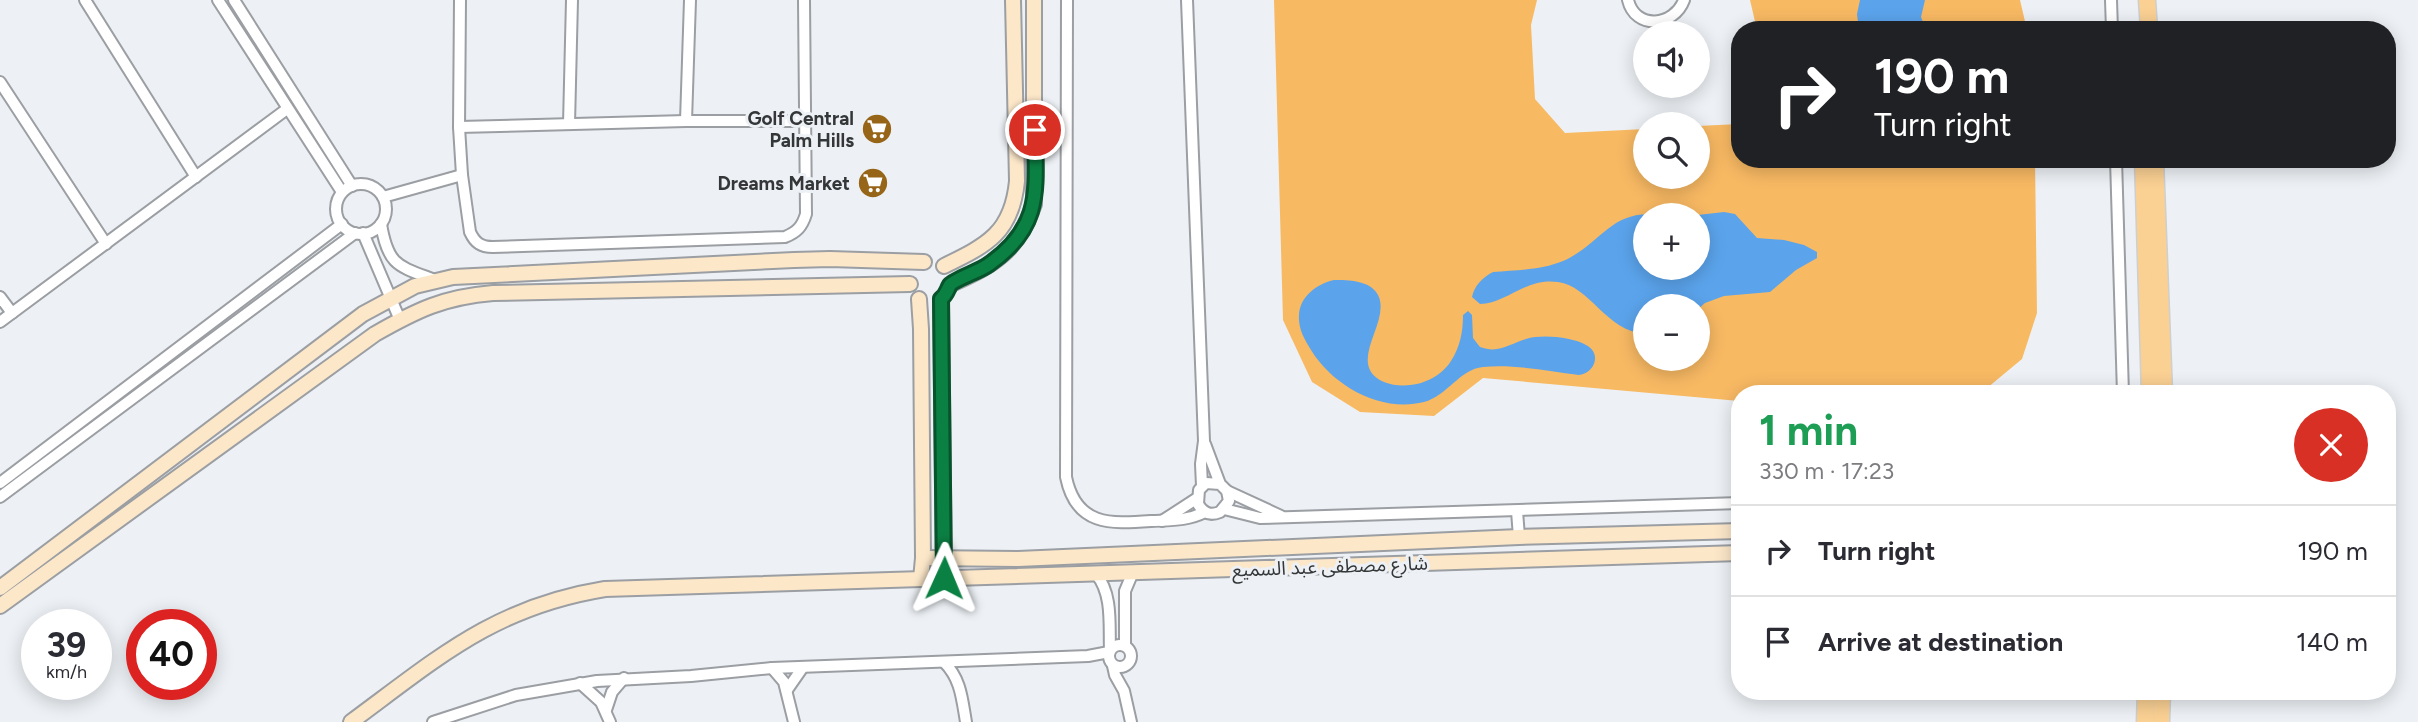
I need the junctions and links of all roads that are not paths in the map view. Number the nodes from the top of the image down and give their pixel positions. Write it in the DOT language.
graph roads {
  1 [pos="85,0"];
  2 [pos="218,0"];
  3 [pos="234,0"];
  4 [pos="460,0"];
  5 [pos="572,0"];
  6 [pos="690,0"];
  7 [pos="804,0"];
  8 [pos="1013,0"];
  9 [pos="1034,0"];
  10 [pos="1067,0"];
  11 [pos="1187,0"];
  12 [pos="1628,0"];
  13 [pos="1684,0"];
  14 [pos="2111,0"];
  15 [pos="2137,0"];
  16 [pos="2147,0"];
  17 [pos="2112,21"];
  18 [pos="2138,21"];
  19 [pos="2148,21"];
  20 [pos="0,82"];
  21 [pos="287,109"];
  22 [pos="687,121"];
  23 [pos="804,121"];
  24 [pos="569,124"];
  25 [pos="459,127"];
  26 [pos="2116,168"];
  27 [pos="2143,168"];
  28 [pos="2155,168"];
  29 [pos="462,176"];
  30 [pos="196,177"];
  31 [pos="347,189"];
  32 [pos="383,197"];
  33 [pos="342,224"];
  34 [pos="380,224"];
  35 [pos="359,233"];
  36 [pos="106,244"];
  37 [pos="794,260"];
  38 [pos="924,262"];
  39 [pos="944,266"];
  40 [pos="435,280"];
  41 [pos="910,284"];
  42 [pos="951,284"];
  43 [pos="796,286"];
  44 [pos="0,297"];
  45 [pos="390,297"];
  46 [pos="919,299"];
  47 [pos="941,299"];
  48 [pos="12,313"];
  49 [pos="400,320"];
  50 [pos="0,322"];
  51 [pos="190,347"];
  52 [pos="2123,385"];
  53 [pos="2150,385"];
  54 [pos="2164,385"];
  55 [pos="83,427"];
  56 [pos="1204,441"];
  57 [pos="0,483"];
  58 [pos="1202,486"];
  59 [pos="1224,487"];
  60 [pos="0,497"];
  61 [pos="1196,499"];
  62 [pos="1731,503"];
  63 [pos="1224,509"];
  64 [pos="1517,511"];
  65 [pos="1205,512"];
  66 [pos="1283,517"];
  67 [pos="1162,521"];
  68 [pos="1731,531"];
  69 [pos="1592,534"];
  70 [pos="1652,534"];
  71 [pos="1519,537"];
  72 [pos="1731,553"];
  73 [pos="1650,557"];
  74 [pos="923,558"];
  75 [pos="944,558"];
  76 [pos="1598,558"];
  77 [pos="1133,572"];
  78 [pos="1096,574"];
  79 [pos="944,578"];
  80 [pos="921,579"];
  81 [pos="0,587"];
  82 [pos="0,606"];
  83 [pos="1125,646"];
  84 [pos="1111,658"];
  85 [pos="972,660"];
  86 [pos="944,662"];
  87 [pos="1128,664"];
  88 [pos="803,667"];
  89 [pos="772,668"];
  90 [pos="624,678"];
  91 [pos="580,683"];
  92 [pos="960,685"];
  93 [pos="787,690"];
  94 [pos="1124,691"];
  95 [pos="2146,700"];
  96 [pos="2162,700"];
  97 [pos="606,710"];
  98 [pos="351,722"];
  99 [pos="433,722"];
  100 [pos="610,722"];
  101 [pos="793,722"];
  102 [pos="966,722"];
  103 [pos="1131,722"];
  104 [pos="2145,722"];
  105 [pos="2161,722"];
  1 -- 30 [label="street"];
  2 -- 21 [label="street"];
  3 -- 31 [label="street"];
  4 -- 25 [label="street"];
  5 -- 24 [label="street"];
  6 -- 22 [label="street"];
  7 -- 23 [label="street"];
  8 -- 39 [label="street"];
  9 -- 42 [label="street"];
  10 -- 67 [label="street"];
  11 -- 56 [label="street"];
  12 -- 13 [label="street"];
  14 -- 17 [label="street"];
  15 -- 18 [label="main road"];
  16 -- 19 [label="main road"];
  20 -- 36 [label="street"];
  21 -- 30 [label="street"];
  21 -- 31 [label="street"];
  22 -- 23 [label="street"];
  22 -- 24 [label="street"];
  23 -- 29 [label="street"];
  24 -- 25 [label="street"];
  25 -- 29 [label="street"];
  26 -- 52 [label="street"];
  27 -- 53 [label="main road"];
  28 -- 54 [label="main road"];
  29 -- 32 [label="street"];
  30 -- 36 [label="street"];
  31 -- 32 [label="street"];
  31 -- 33 [label="street"];
  32 -- 34 [label="street"];
  33 -- 35 [label="street"];
  33 -- 51 [label="street"];
  34 -- 35 [label="street"];
  34 -- 40 [label="street"];
  35 -- 45 [label="street"];
  35 -- 51 [label="street"];
  36 -- 48 [label="street"];
  37 -- 38 [label="street"];
  37 -- 40 [label="street"];
  37 -- 43 [label="street"];
  38 -- 39 [label="street"];
  38 -- 41 [label="street"];
  39 -- 42 [label="street"];
  40 -- 45 [label="street"];
  41 -- 43 [label="street"];
  41 -- 46 [label="street"];
  42 -- 47 [label="street"];
  43 -- 49 [label="street"];
  44 -- 48 [label="street"];
  45 -- 49 [label="street"];
  45 -- 81 [label="street"];
  46 -- 47 [label="street"];
  46 -- 74 [label="street"];
  47 -- 75 [label="street"];
  48 -- 50 [label="street"];
  49 -- 82 [label="street"];
  51 -- 55 [label="street"];
  55 -- 57 [label="street"];
  55 -- 60 [label="street"];
  56 -- 58 [label="street"];
  56 -- 59 [label="street"];
  58 -- 59 [label="street"];
  58 -- 61 [label="street"];
  59 -- 63 [label="street"];
  59 -- 66 [label="street"];
  61 -- 65 [label="street"];
  61 -- 67 [label="street"];
  62 -- 64 [label="street"];
  63 -- 65 [label="street"];
  63 -- 66 [label="street"];
  64 -- 66 [label="street"];
  64 -- 71 [label="street"];
  65 -- 67 [label="street"];
  68 -- 70 [label="street, شارع مصطفى عبد السميع"];
  69 -- 70 [label="street, شارع مصطفى عبد السميع"];
  69 -- 71 [label="street, شارع مصطفى عبد السميع"];
  69 -- 76 [label="street"];
  70 -- 73 [label="street"];
  71 -- 75 [label="street, شارع مصطفى عبد السميع"];
  72 -- 73 [label="street, شارع مصطفى عبد السميع"];
  73 -- 76 [label="street, شارع مصطفى عبد السميع"];
  74 -- 75 [label="street, شارع مصطفى عبد السميع"];
  74 -- 80 [label="street"];
  75 -- 79 [label="street"];
  76 -- 77 [label="street, شارع مصطفى عبد السميع"];
  77 -- 78 [label="street, شارع مصطفى عبد السميع"];
  77 -- 83 [label="street"];
  78 -- 79 [label="street, شارع مصطفى عبد السميع"];
  78 -- 84 [label="street"];
  79 -- 80 [label="street, شارع مصطفى عبد السميع"];
  80 -- 98 [label="street, شارع مصطفى عبد السميع"];
  83 -- 84 [label="street"];
  83 -- 87 [label="street"];
  84 -- 85 [label="street"];
  84 -- 87 [label="street"];
  84 -- 94 [label="street"];
  85 -- 86 [label="street"];
  85 -- 92 [label="street"];
  86 -- 88 [label="street"];
  86 -- 92 [label="street"];
  87 -- 94 [label="street"];
  88 -- 89 [label="street"];
  88 -- 93 [label="street"];
  89 -- 90 [label="street"];
  89 -- 93 [label="street"];
  90 -- 91 [label="street"];
  90 -- 97 [label="street"];
  91 -- 97 [label="street"];
  91 -- 99 [label="street"];
  92 -- 102 [label="street"];
  93 -- 101 [label="street"];
  94 -- 103 [label="street"];
  95 -- 104 [label="main road"];
  96 -- 105 [label="main road"];
  97 -- 100 [label="street"];
}
